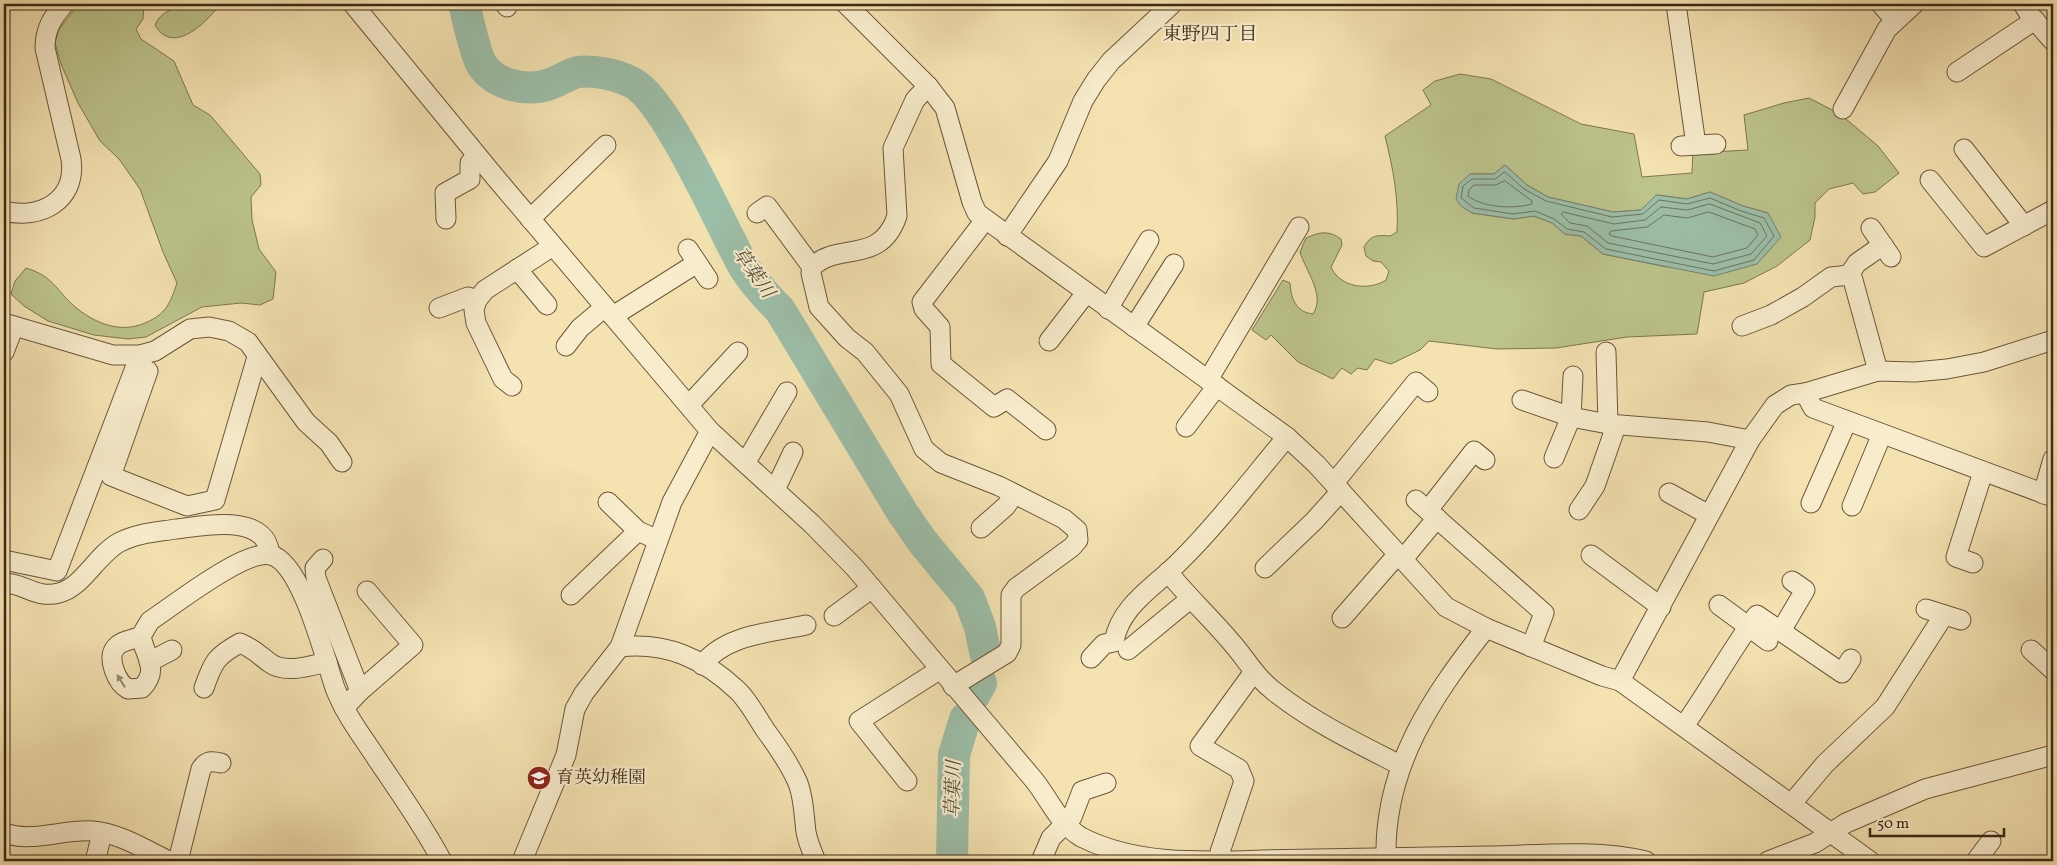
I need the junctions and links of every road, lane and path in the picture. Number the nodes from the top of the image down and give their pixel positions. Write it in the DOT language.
graph roads {
  1 [pos="64,4"];
  2 [pos="353,4"];
  3 [pos="846,4"];
  4 [pos="1172,4"];
  5 [pos="1676,4"];
  6 [pos="1881,4"];
  7 [pos="1914,4"];
  8 [pos="2023,4"];
  9 [pos="1894,19"];
  10 [pos="2035,20"];
  11 [pos="2053,41"];
  12 [pos="1957,72"];
  13 [pos="928,86"];
  14 [pos="1842,109"];
  15 [pos="1716,144"];
  16 [pos="606,145"];
  17 [pos="1964,149"];
  18 [pos="477,156"];
  19 [pos="1930,180"];
  20 [pos="2053,210"];
  21 [pos="4,211"];
  22 [pos="757,213"];
  23 [pos="446,219"];
  24 [pos="530,219"];
  25 [pos="985,220"];
  26 [pos="2024,226"];
  27 [pos="1299,227"];
  28 [pos="1871,228"];
  29 [pos="1007,236"];
  30 [pos="1150,240"];
  31 [pos="553,246"];
  32 [pos="698,264"];
  33 [pos="1174,264"];
  34 [pos="812,267"];
  35 [pos="517,269"];
  36 [pos="1849,275"];
  37 [pos="1086,293"];
  38 [pos="477,300"];
  39 [pos="547,305"];
  40 [pos="439,308"];
  41 [pos="1108,309"];
  42 [pos="609,312"];
  43 [pos="9,324"];
  44 [pos="1742,326"];
  45 [pos="1134,327"];
  46 [pos="2053,340"];
  47 [pos="1049,341"];
  48 [pos="566,346"];
  49 [pos="4,352"];
  50 [pos="738,352"];
  51 [pos="1606,352"];
  52 [pos="257,356"];
  53 [pos="144,363"];
  54 [pos="1878,370"];
  55 [pos="1573,376"];
  56 [pos="1213,383"];
  57 [pos="512,386"];
  58 [pos="787,392"];
  59 [pos="1428,392"];
  60 [pos="1805,394"];
  61 [pos="1522,400"];
  62 [pos="689,405"];
  63 [pos="1571,417"];
  64 [pos="1848,421"];
  65 [pos="1612,425"];
  66 [pos="1186,427"];
  67 [pos="710,430"];
  68 [pos="1046,430"];
  69 [pos="1882,434"];
  70 [pos="1287,437"];
  71 [pos="1750,440"];
  72 [pos="793,452"];
  73 [pos="1554,458"];
  74 [pos="2053,459"];
  75 [pos="1485,460"];
  76 [pos="342,462"];
  77 [pos="746,462"];
  78 [pos="1983,472"];
  79 [pos="1338,487"];
  80 [pos="776,490"];
  81 [pos="1670,492"];
  82 [pos="1014,494"];
  83 [pos="2048,496"];
  84 [pos="608,502"];
  85 [pos="1811,503"];
  86 [pos="1852,506"];
  87 [pos="1427,509"];
  88 [pos="1579,510"];
  89 [pos="1709,515"];
  90 [pos="980,528"];
  91 [pos="638,531"];
  92 [pos="659,540"];
  93 [pos="270,555"];
  94 [pos="1591,555"];
  95 [pos="1400,556"];
  96 [pos="324,559"];
  97 [pos="4,560"];
  98 [pos="1973,563"];
  99 [pos="1265,568"];
  100 [pos="1168,572"];
  101 [pos="1792,581"];
  102 [pos="4,583"];
  103 [pos="872,588"];
  104 [pos="367,591"];
  105 [pos="570,595"];
  106 [pos="1190,599"];
  107 [pos="1719,605"];
  108 [pos="1661,606"];
  109 [pos="1926,609"];
  110 [pos="834,616"];
  111 [pos="1342,618"];
  112 [pos="806,625"];
  113 [pos="1748,627"];
  114 [pos="1486,628"];
  115 [pos="141,636"];
  116 [pos="1775,636"];
  117 [pos="1531,646"];
  118 [pos="620,647"];
  119 [pos="172,650"];
  120 [pos="1128,650"];
  121 [pos="2031,650"];
  122 [pos="1090,658"];
  123 [pos="1851,659"];
  124 [pos="149,662"];
  125 [pos="327,662"];
  126 [pos="702,665"];
  127 [pos="939,670"];
  128 [pos="1253,672"];
  129 [pos="2052,677"];
  130 [pos="1620,681"];
  131 [pos="953,686"];
  132 [pos="204,688"];
  133 [pos="360,691"];
  134 [pos="344,708"];
  135 [pos="1684,726"];
  136 [pos="2053,755"];
  137 [pos="221,763"];
  138 [pos="1400,765"];
  139 [pos="907,781"];
  140 [pos="1106,783"];
  141 [pos="1792,803"];
  142 [pos="1064,823"];
  143 [pos="4,833"];
  144 [pos="102,834"];
  145 [pos="1831,834"];
  146 [pos="1991,841"];
  147 [pos="1386,858"];
  148 [pos="1409,859"];
  149 [pos="1459,859"];
  150 [pos="1606,859"];
  151 [pos="1351,860"];
  152 [pos="95,861"];
  153 [pos="169,861"];
  154 [pos="178,861"];
  155 [pos="442,861"];
  156 [pos="522,861"];
  157 [pos="816,861"];
  158 [pos="1041,861"];
  159 [pos="1220,861"];
  160 [pos="1646,861"];
  161 [pos="1768,861"];
  162 [pos="1870,861"];
  163 [pos="1976,861"];
  1 -- 21 [label="street"];
  2 -- 18 [label="street"];
  3 -- 13 [label="street"];
  4 -- 29 [label="street"];
  5 -- 15 [label="street"];
  6 -- 9 [label="street"];
  7 -- 9 [label="street"];
  8 -- 10 [label="street"];
  9 -- 14 [label="street"];
  10 -- 11 [label="street"];
  10 -- 12 [label="street"];
  13 -- 25 [label="street"];
  13 -- 34 [label="street"];
  16 -- 24 [label="street"];
  17 -- 26 [label="street"];
  18 -- 23 [label="street"];
  18 -- 24 [label="street"];
  19 -- 26 [label="street"];
  20 -- 26 [label="street"];
  22 -- 34 [label="street"];
  24 -- 31 [label="street"];
  25 -- 29 [label="street"];
  25 -- 68 [label="street"];
  27 -- 56 [label="street"];
  28 -- 36 [label="street"];
  29 -- 37 [label="street"];
  30 -- 41 [label="street"];
  31 -- 35 [label="street"];
  31 -- 42 [label="street"];
  32 -- 42 [label="street"];
  33 -- 45 [label="street"];
  34 -- 82 [label="street"];
  35 -- 38 [label="street"];
  35 -- 39 [label="street"];
  36 -- 44 [label="street"];
  36 -- 54 [label="street"];
  37 -- 41 [label="street"];
  37 -- 47 [label="street"];
  38 -- 40 [label="street"];
  38 -- 57 [label="street"];
  41 -- 45 [label="street"];
  42 -- 48 [label="street"];
  42 -- 62 [label="street"];
  43 -- 49 [label="street"];
  43 -- 53 [label="street"];
  45 -- 56 [label="street"];
  46 -- 54 [label="street"];
  50 -- 62 [label="street"];
  51 -- 65 [label="street"];
  52 -- 53 [label="street"];
  52 -- 53 [label="street"];
  52 -- 76 [label="street"];
  53 -- 97 [label="street"];
  54 -- 60 [label="street"];
  55 -- 63 [label="street"];
  56 -- 66 [label="street"];
  56 -- 70 [label="street"];
  58 -- 77 [label="street"];
  59 -- 79 [label="street"];
  60 -- 64 [label="street"];
  60 -- 71 [label="street"];
  61 -- 63 [label="street"];
  62 -- 67 [label="street"];
  63 -- 65 [label="street"];
  63 -- 73 [label="street"];
  64 -- 69 [label="street"];
  64 -- 85 [label="street"];
  65 -- 71 [label="street"];
  65 -- 88 [label="street"];
  67 -- 77 [label="street"];
  67 -- 92 [label="street"];
  69 -- 78 [label="street"];
  69 -- 86 [label="street"];
  70 -- 79 [label="street"];
  70 -- 100 [label="street"];
  71 -- 89 [label="street"];
  72 -- 80 [label="street"];
  74 -- 83 [label="street"];
  75 -- 87 [label="street"];
  77 -- 80 [label="street"];
  78 -- 83 [label="street"];
  78 -- 98 [label="street"];
  79 -- 95 [label="street"];
  79 -- 99 [label="street"];
  80 -- 103 [label="street"];
  81 -- 89 [label="street"];
  82 -- 90 [label="street"];
  82 -- 131 [label="street"];
  84 -- 91 [label="street"];
  87 -- 95 [label="street"];
  87 -- 117 [label="street"];
  89 -- 108 [label="street"];
  91 -- 92 [label="street"];
  91 -- 105 [label="street"];
  92 -- 118 [label="street"];
  93 -- 102 [label="street"];
  93 -- 115 [label="street"];
  93 -- 125 [label="street"];
  94 -- 108 [label="street"];
  95 -- 111 [label="street"];
  95 -- 114 [label="street"];
  96 -- 133 [label="street"];
  100 -- 106 [label="street"];
  100 -- 122 [label="street"];
  101 -- 116 [label="street"];
  103 -- 110 [label="street"];
  103 -- 127 [label="street"];
  104 -- 133 [label="street"];
  106 -- 120 [label="street"];
  106 -- 128 [label="street"];
  107 -- 113 [label="street"];
  108 -- 130 [label="street"];
  109 -- 141 [label="street"];
  112 -- 126 [label="street"];
  113 -- 116 [label="street"];
  113 -- 135 [label="street"];
  114 -- 117 [label="street"];
  114 -- 138 [label="street"];
  115 -- 124 [label="street"];
  124 -- 115 [label="street, one-way"];
  116 -- 123 [label="street"];
  117 -- 130 [label="street"];
  118 -- 126 [label="street"];
  118 -- 156 [label="street"];
  119 -- 124 [label="street"];
  121 -- 129 [label="street"];
  125 -- 132 [label="street"];
  125 -- 134 [label="street"];
  126 -- 157 [label="street"];
  127 -- 131 [label="street"];
  127 -- 139 [label="street"];
  128 -- 138 [label="street"];
  128 -- 159 [label="street"];
  130 -- 135 [label="street"];
  131 -- 142 [label="street"];
  133 -- 134 [label="street"];
  134 -- 155 [label="street"];
  135 -- 141 [label="street"];
  136 -- 145 [label="street"];
  137 -- 154 [label="street"];
  138 -- 147 [label="street"];
  140 -- 142 [label="street"];
  141 -- 145 [label="street"];
  142 -- 158 [label="street"];
  142 -- 159 [label="street"];
  143 -- 144 [label="street"];
  144 -- 152 [label="street"];
  144 -- 153 [label="street"];
  145 -- 161 [label="street"];
  145 -- 162 [label="street"];
  146 -- 163 [label="street"];
  147 -- 148 [label="street"];
  147 -- 151 [label="street"];
  148 -- 149 [label="street"];
  149 -- 150 [label="street"];
  150 -- 160 [label="street"];
  151 -- 159 [label="street"];
}
